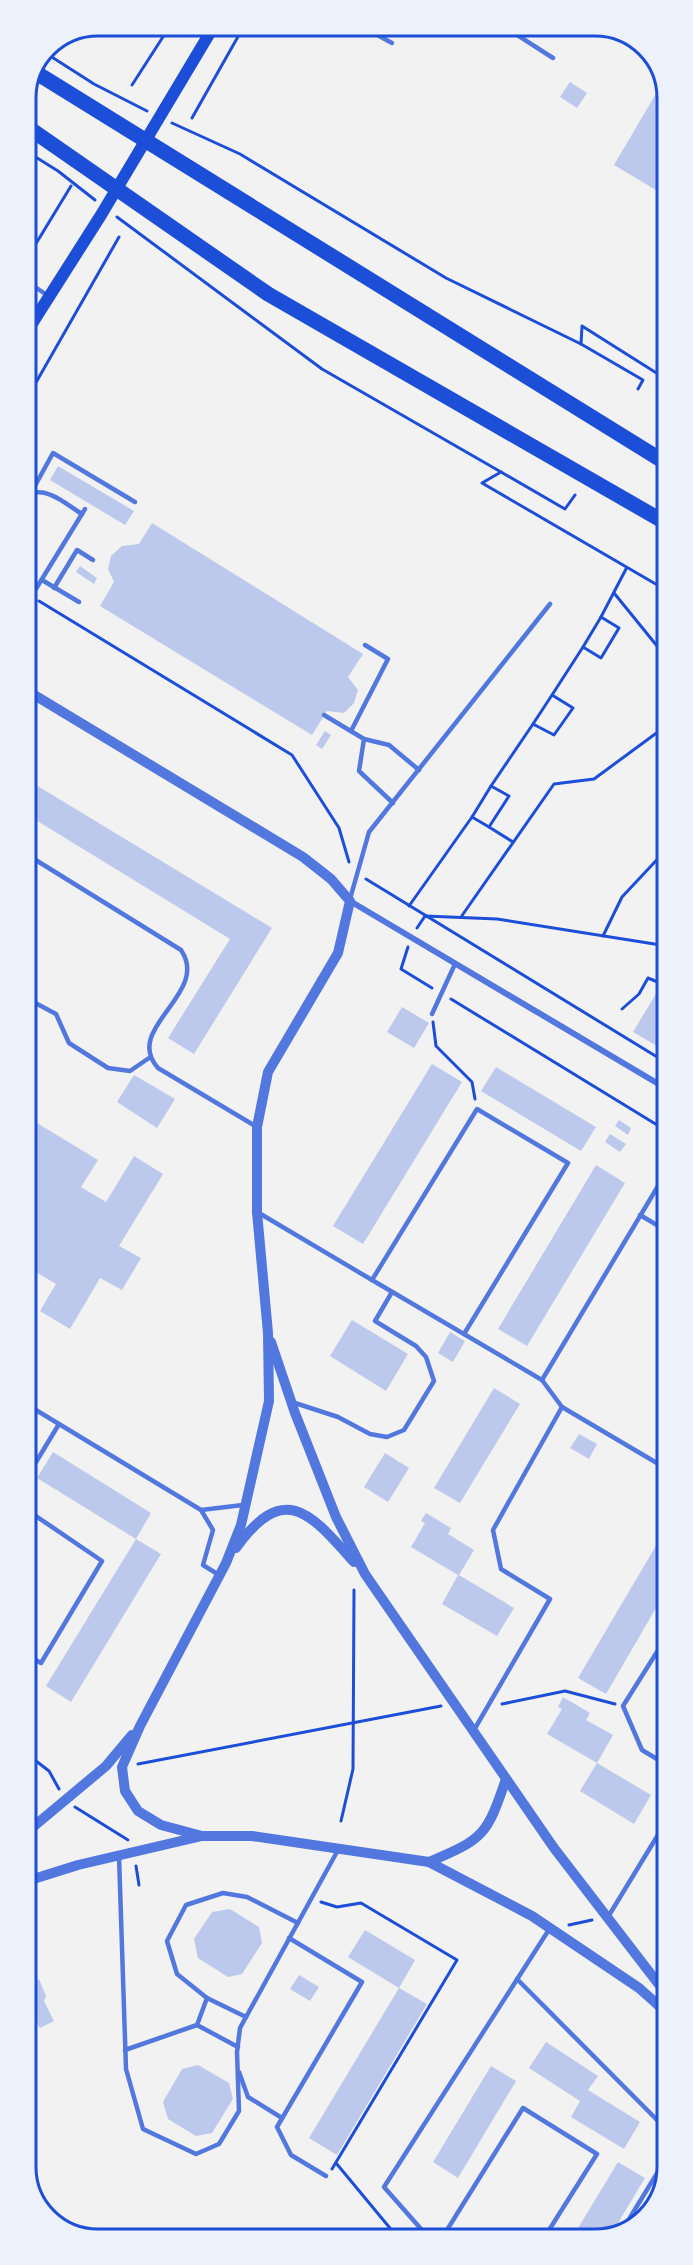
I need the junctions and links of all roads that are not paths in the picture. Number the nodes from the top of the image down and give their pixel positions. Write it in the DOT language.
graph roads {
  1 [pos="208,36"];
  2 [pos="379,36"];
  3 [pos="519,36"];
  4 [pos="392,43"];
  5 [pos="553,58"];
  6 [pos="41,75"];
  7 [pos="36,133"];
  8 [pos="36,288"];
  9 [pos="49,297"];
  10 [pos="36,317"];
  11 [pos="657,457"];
  12 [pos="36,482"];
  13 [pos="36,494"];
  14 [pos="135,502"];
  15 [pos="657,518"];
  16 [pos="93,560"];
  17 [pos="42,580"];
  18 [pos="54,588"];
  19 [pos="36,590"];
  20 [pos="79,602"];
  21 [pos="550,604"];
  22 [pos="365,645"];
  23 [pos="36,696"];
  24 [pos="324,715"];
  25 [pos="351,731"];
  26 [pos="363,739"];
  27 [pos="419,770"];
  28 [pos="393,803"];
  29 [pos="36,860"];
  30 [pos="350,901"];
  31 [pos="455,964"];
  32 [pos="36,1003"];
  33 [pos="432,1014"];
  34 [pos="149,1058"];
  35 [pos="657,1083"];
  36 [pos="257,1127"];
  37 [pos="657,1187"];
  38 [pos="257,1212"];
  39 [pos="640,1215"];
  40 [pos="657,1225"];
  41 [pos="372,1280"];
  42 [pos="392,1292"];
  43 [pos="268,1333"];
  44 [pos="464,1334"];
  45 [pos="542,1380"];
  46 [pos="291,1402"];
  47 [pos="562,1407"];
  48 [pos="36,1410"];
  49 [pos="59,1424"];
  50 [pos="36,1462"];
  51 [pos="657,1463"];
  52 [pos="246,1505"];
  53 [pos="201,1510"];
  54 [pos="36,1516"];
  55 [pos="226,1563"];
  56 [pos="365,1574"];
  57 [pos="219,1575"];
  58 [pos="657,1651"];
  59 [pos="36,1660"];
  60 [pos="140,1726"];
  61 [pos="473,1732"];
  62 [pos="657,1760"];
  63 [pos="506,1779"];
  64 [pos="36,1825"];
  65 [pos="202,1836"];
  66 [pos="657,1837"];
  67 [pos="339,1849"];
  68 [pos="119,1856"];
  69 [pos="429,1862"];
  70 [pos="36,1878"];
  71 [pos="608,1917"];
  72 [pos="298,1923"];
  73 [pos="550,1928"];
  74 [pos="289,1938"];
  75 [pos="517,1979"];
  76 [pos="657,1982"];
  77 [pos="207,1998"];
  78 [pos="657,2004"];
  79 [pos="246,2017"];
  80 [pos="197,2025"];
  81 [pos="238,2047"];
  82 [pos="125,2050"];
  83 [pos="237,2067"];
  84 [pos="282,2118"];
  85 [pos="657,2119"];
  86 [pos="326,2176"];
  87 [pos="656,2176"];
  88 [pos="631,2217"];
  89 [pos="421,2229"];
  90 [pos="448,2229"];
  91 [pos="550,2229"];
  1 -- 9 [label="main road"];
  2 -- 4 [label="lane"];
  3 -- 5 [label="lane"];
  6 -- 11 [label="main road"];
  7 -- 15 [label="main road"];
  8 -- 9 [label="lane"];
  9 -- 10 [label="main road"];
  12 -- 14 [label="lane"];
  13 -- 17 [label="lane"];
  16 -- 18 [label="lane"];
  17 -- 18 [label="lane"];
  17 -- 19 [label="lane"];
  18 -- 20 [label="lane"];
  21 -- 27 [label="lane"];
  22 -- 25 [label="lane"];
  23 -- 30 [label="street"];
  24 -- 25 [label="lane"];
  25 -- 26 [label="lane"];
  26 -- 27 [label="lane"];
  26 -- 28 [label="lane"];
  27 -- 28 [label="lane"];
  28 -- 30 [label="lane"];
  29 -- 34 [label="lane"];
  30 -- 31 [label="street"];
  30 -- 36 [label="street"];
  31 -- 33 [label="lane"];
  31 -- 35 [label="street"];
  32 -- 34 [label="lane"];
  34 -- 36 [label="lane"];
  36 -- 38 [label="street"];
  37 -- 39 [label="lane"];
  38 -- 41 [label="lane"];
  38 -- 43 [label="street"];
  39 -- 40 [label="lane"];
  39 -- 45 [label="lane"];
  41 -- 42 [label="lane"];
  41 -- 44 [label="lane"];
  42 -- 44 [label="lane"];
  42 -- 46 [label="lane"];
  43 -- 46 [label="street"];
  43 -- 52 [label="street"];
  44 -- 45 [label="lane"];
  45 -- 47 [label="lane"];
  46 -- 56 [label="street"];
  47 -- 51 [label="lane"];
  47 -- 61 [label="lane"];
  48 -- 49 [label="lane"];
  49 -- 50 [label="lane"];
  49 -- 53 [label="lane"];
  52 -- 53 [label="lane"];
  52 -- 55 [label="street"];
  53 -- 57 [label="lane"];
  54 -- 59 [label="lane"];
  55 -- 56 [label="street"];
  55 -- 57 [label="street"];
  56 -- 61 [label="street"];
  57 -- 60 [label="street"];
  58 -- 62 [label="lane"];
  60 -- 64 [label="street"];
  60 -- 65 [label="street"];
  61 -- 63 [label="street"];
  63 -- 69 [label="street"];
  63 -- 71 [label="street"];
  65 -- 67 [label="street"];
  65 -- 68 [label="street"];
  66 -- 71 [label="lane"];
  67 -- 69 [label="street"];
  67 -- 72 [label="lane"];
  68 -- 70 [label="street"];
  68 -- 82 [label="lane"];
  69 -- 73 [label="street"];
  71 -- 76 [label="street"];
  72 -- 74 [label="lane"];
  72 -- 77 [label="lane"];
  73 -- 75 [label="lane"];
  73 -- 78 [label="street"];
  74 -- 79 [label="lane"];
  74 -- 84 [label="lane"];
  75 -- 85 [label="lane"];
  75 -- 89 [label="lane"];
  77 -- 79 [label="lane"];
  77 -- 80 [label="lane"];
  79 -- 81 [label="lane"];
  80 -- 81 [label="lane"];
  80 -- 82 [label="lane"];
  81 -- 83 [label="lane"];
  82 -- 83 [label="lane"];
  83 -- 84 [label="lane"];
  84 -- 86 [label="lane"];
  87 -- 88 [label="lane"];
  90 -- 91 [label="lane"];
}
